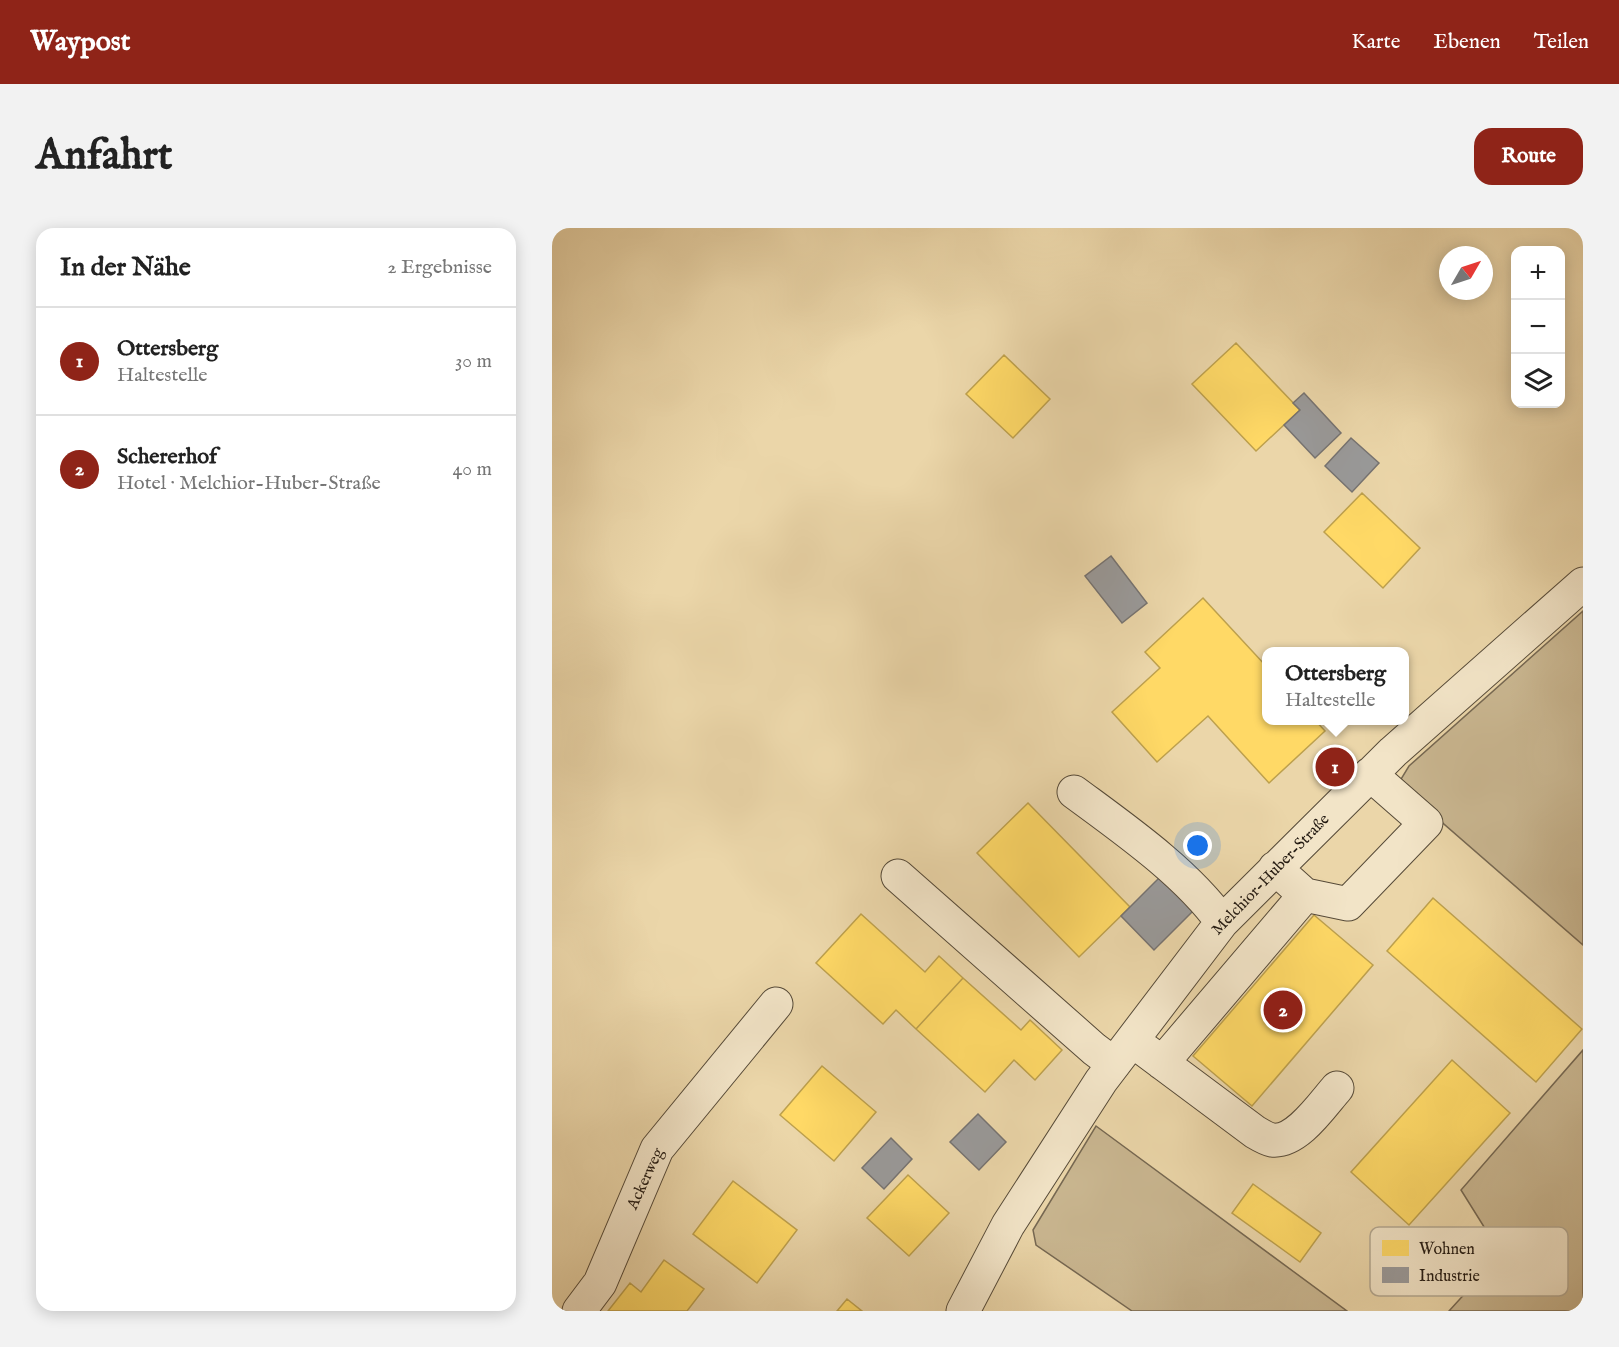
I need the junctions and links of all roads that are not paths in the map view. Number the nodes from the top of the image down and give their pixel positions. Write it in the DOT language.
graph roads {
  1 [pos="1583,584"];
  2 [pos="1370,774"];
  3 [pos="1074,792"];
  4 [pos="1275,868"];
  5 [pos="898,876"];
  6 [pos="1305,894"];
  7 [pos="1222,922"];
  8 [pos="776,1004"];
  9 [pos="1123,1052"];
  10 [pos="1162,1063"];
  11 [pos="1337,1088"];
  12 [pos="579,1311"];
  13 [pos="963,1311"];
  1 -- 2 [label="street, Melchior-Huber-Straße"];
  2 -- 4 [label="street, Melchior-Huber-Straße"];
  2 -- 6 [label="street"];
  3 -- 7 [label="street"];
  4 -- 6 [label="street"];
  4 -- 7 [label="street, Melchior-Huber-Straße"];
  5 -- 9 [label="street"];
  6 -- 10 [label="street"];
  7 -- 9 [label="street, Melchior-Huber-Straße"];
  8 -- 12 [label="street, Ackerweg"];
  9 -- 10 [label="street"];
  9 -- 13 [label="street, Melchior-Huber-Straße"];
  10 -- 11 [label="street"];
}
